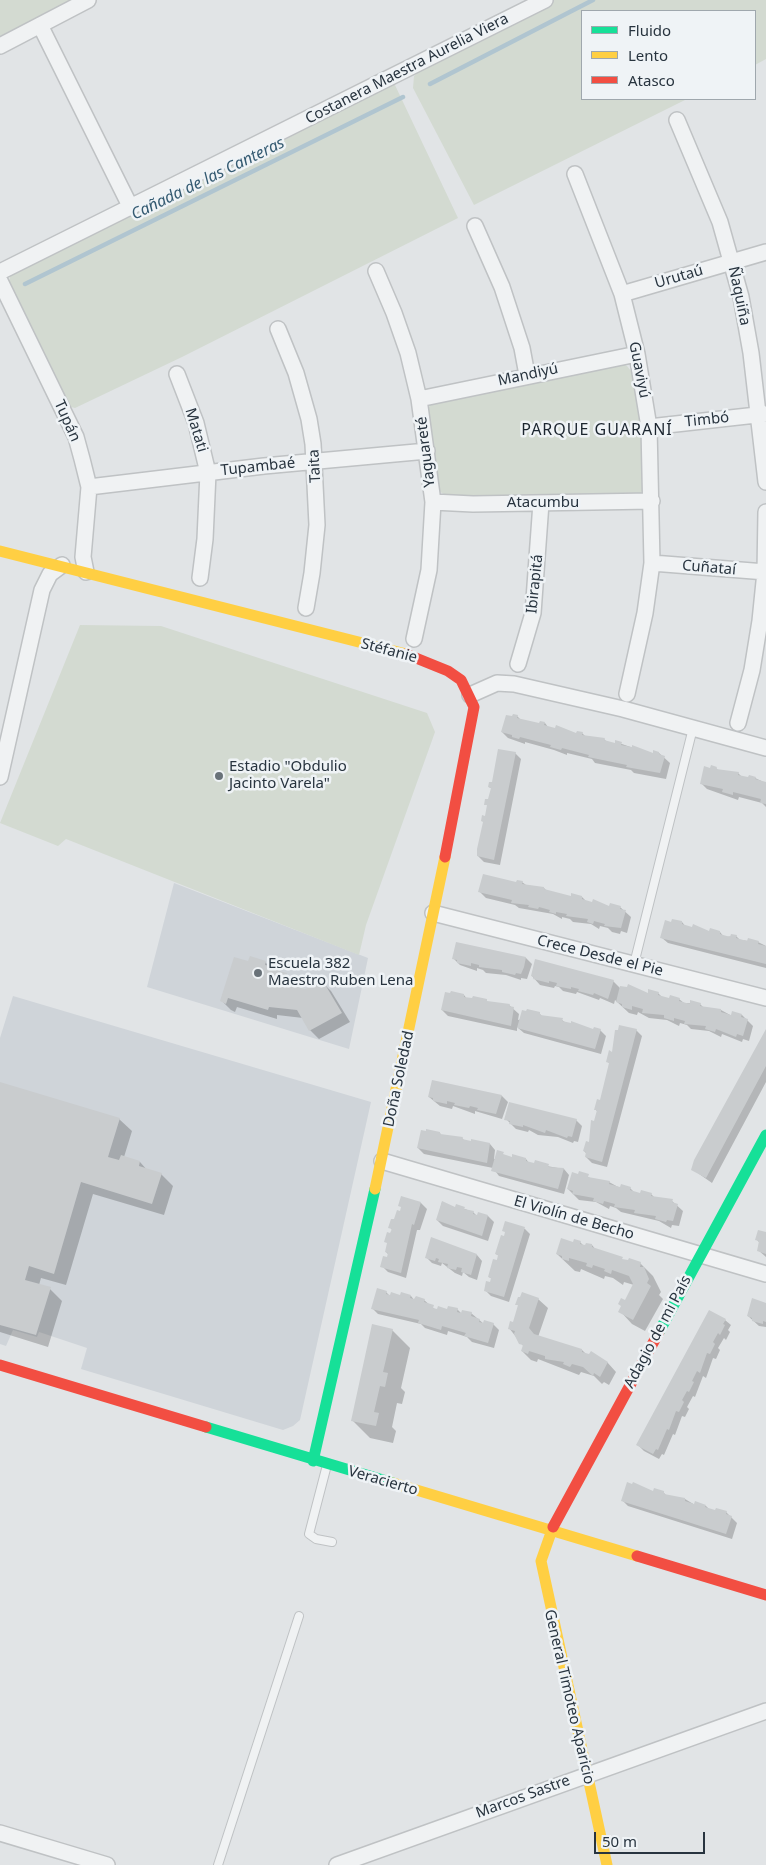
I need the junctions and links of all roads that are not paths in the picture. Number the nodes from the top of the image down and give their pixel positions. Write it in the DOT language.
graph roads {
  1 [pos="88,0"];
  2 [pos="545,0"];
  3 [pos="40,26"];
  4 [pos="0,46"];
  5 [pos="677,120"];
  6 [pos="575,174"];
  7 [pos="131,208"];
  8 [pos="475,226"];
  9 [pos="766,252"];
  10 [pos="732,262"];
  11 [pos="376,271"];
  12 [pos="0,272"];
  13 [pos="0,281"];
  14 [pos="622,294"];
  15 [pos="278,329"];
  16 [pos="636,354"];
  17 [pos="177,374"];
  18 [pos="527,375"];
  19 [pos="419,399"];
  20 [pos="762,414"];
  21 [pos="649,427"];
  22 [pos="427,451"];
  23 [pos="315,461"];
  24 [pos="208,473"];
  25 [pos="766,482"];
  26 [pos="89,487"];
  27 [pos="652,501"];
  28 [pos="433,502"];
  29 [pos="541,503"];
  30 [pos="766,512"];
  31 [pos="0,551"];
  32 [pos="652,563"];
  33 [pos="62,565"];
  34 [pos="86,572"];
  35 [pos="766,572"];
  36 [pos="200,578"];
  37 [pos="306,608"];
  38 [pos="414,639"];
  39 [pos="518,664"];
  40 [pos="627,694"];
  41 [pos="470,695"];
  42 [pos="738,722"];
  43 [pos="693,728"];
  44 [pos="766,748"];
  45 [pos="0,776"];
  46 [pos="433,914"];
  47 [pos="634,964"];
  48 [pos="766,998"];
  49 [pos="766,1135"];
  50 [pos="382,1161"];
  51 [pos="700,1255"];
  52 [pos="766,1274"];
  53 [pos="0,1365"];
  54 [pos="313,1461"];
  55 [pos="327,1465"];
  56 [pos="551,1531"];
  57 [pos="332,1542"];
  58 [pos="766,1595"];
  59 [pos="300,1616"];
  60 [pos="766,1711"];
  61 [pos="587,1774"];
  62 [pos="0,1833"];
  63 [pos="107,1865"];
  64 [pos="218,1865"];
  65 [pos="337,1865"];
  66 [pos="607,1865"];
  1 -- 3 [label="street"];
  2 -- 7 [label="street, Costanera Maestra Aurelia Viera"];
  3 -- 4 [label="street"];
  3 -- 7 [label="street"];
  5 -- 10 [label="street, Ñaquiña"];
  6 -- 14 [label="street, Guaviyú"];
  7 -- 12 [label="street, Costanera Maestra Aurelia Viera"];
  8 -- 18 [label="street"];
  9 -- 10 [label="street, Urutaú"];
  10 -- 14 [label="street, Urutaú"];
  10 -- 20 [label="street, Ñaquiña"];
  11 -- 19 [label="street, Yaguareté"];
  13 -- 26 [label="street, Tupán"];
  14 -- 16 [label="street, Guaviyú"];
  15 -- 23 [label="street, Taita"];
  16 -- 18 [label="street, Mandiyú"];
  16 -- 21 [label="street, Guaviyú"];
  17 -- 24 [label="street, Matati"];
  18 -- 19 [label="street, Mandiyú"];
  19 -- 22 [label="street, Yaguareté"];
  20 -- 21 [label="street, Timbó"];
  20 -- 25 [label="street, Ñaquiña"];
  21 -- 27 [label="street, Guaviyú"];
  22 -- 23 [label="street, Tupambaé"];
  22 -- 28 [label="street, Yaguareté"];
  23 -- 24 [label="street, Tupambaé"];
  23 -- 37 [label="street, Taita"];
  24 -- 26 [label="street, Tupambaé"];
  24 -- 36 [label="street, Matati"];
  26 -- 34 [label="street, Tupán"];
  27 -- 29 [label="street, Atacumbu"];
  27 -- 32 [label="street, Guaviyú"];
  28 -- 29 [label="street, Atacumbu"];
  28 -- 38 [label="street, Yaguareté"];
  29 -- 39 [label="street, Ibirapitá"];
  30 -- 35 [label="street"];
  31 -- 33 [label="street, Stéfanie"];
  32 -- 35 [label="street, Cuñataí"];
  32 -- 40 [label="street, Guaviyú"];
  33 -- 34 [label="street, Stéfanie"];
  33 -- 45 [label="street"];
  34 -- 41 [label="street, Stéfanie"];
  35 -- 42 [label="street"];
  41 -- 43 [label="street"];
  41 -- 46 [label="street, Doña Soledad"];
  43 -- 44 [label="street"];
  43 -- 47 [label="lane"];
  46 -- 47 [label="street, Crece Desde el Pie"];
  46 -- 50 [label="street, Doña Soledad"];
  47 -- 48 [label="street, Crece Desde el Pie"];
  49 -- 51 [label="street, Adagio de mi País"];
  50 -- 51 [label="street, El Violín de Becho"];
  50 -- 54 [label="street, Doña Soledad"];
  51 -- 52 [label="street, El Violín de Becho"];
  51 -- 56 [label="street, Adagio de mi País"];
  53 -- 54 [label="street, Veracierto"];
  54 -- 55 [label="street, Veracierto"];
  55 -- 56 [label="street, Veracierto"];
  55 -- 57 [label="lane"];
  56 -- 58 [label="street, Veracierto"];
  56 -- 61 [label="street, General Timoteo Aparicio"];
  59 -- 64 [label="lane"];
  60 -- 61 [label="street, Marcos Sastre"];
  61 -- 65 [label="street, Marcos Sastre"];
  61 -- 66 [label="street, General Timoteo Aparicio"];
  62 -- 63 [label="street"];
}
